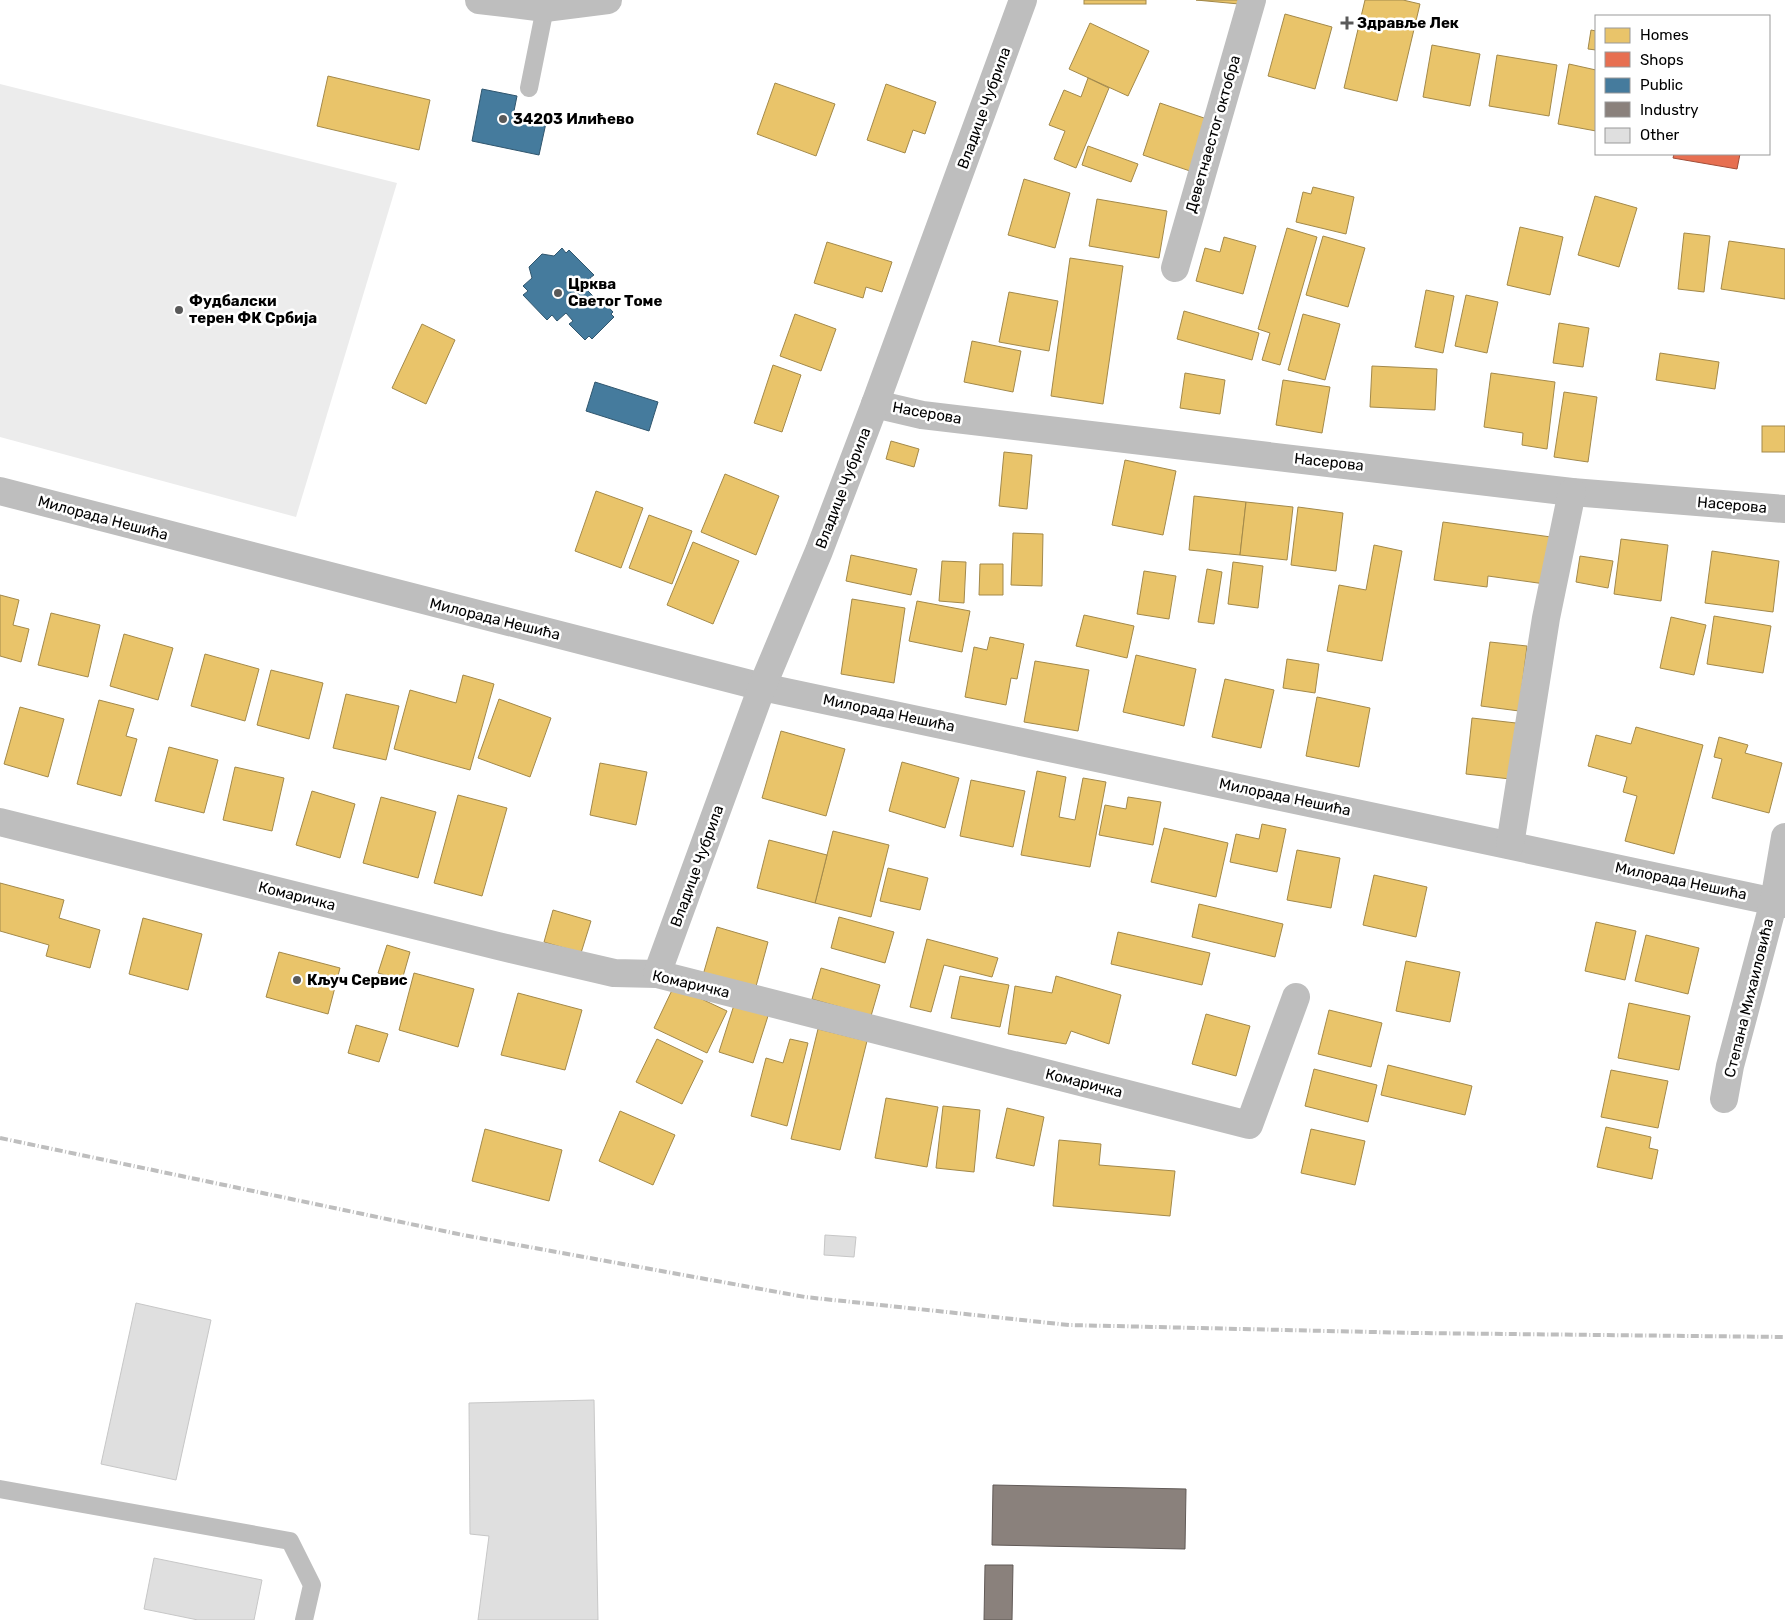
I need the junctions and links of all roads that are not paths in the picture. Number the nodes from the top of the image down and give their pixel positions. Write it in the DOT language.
graph roads {
  1 [pos="478,0"];
  2 [pos="608,0"];
  3 [pos="1023,0"];
  4 [pos="1252,0"];
  5 [pos="545,8"];
  6 [pos="529,88"];
  7 [pos="1175,268"];
  8 [pos="875,404"];
  9 [pos="0,491"];
  10 [pos="1572,492"];
  11 [pos="1785,509"];
  12 [pos="762,687"];
  13 [pos="0,822"];
  14 [pos="1785,837"];
  15 [pos="1510,844"];
  16 [pos="1780,903"];
  17 [pos="658,974"];
  18 [pos="1296,997"];
  19 [pos="1724,1099"];
  20 [pos="0,1489"];
  21 [pos="304,1620"];
  1 -- 5 [label="street"];
  2 -- 5 [label="street"];
  3 -- 8 [label="street, Владице Чубрила"];
  4 -- 7 [label="street, Деветнаестог октобра"];
  5 -- 6 [label="lane"];
  8 -- 10 [label="street, Насерова"];
  8 -- 12 [label="street, Владице Чубрила"];
  9 -- 12 [label="street, Милорада Нешића"];
  10 -- 11 [label="street, Насерова"];
  10 -- 15 [label="street"];
  12 -- 15 [label="street, Милорада Нешића"];
  12 -- 17 [label="street, Владице Чубрила"];
  13 -- 17 [label="street, Комаричка"];
  14 -- 16 [label="street, Степана Михаиловића"];
  15 -- 16 [label="street, Милорада Нешића"];
  16 -- 19 [label="street, Степана Михаиловића"];
  17 -- 18 [label="street, Комаричка"];
  20 -- 21 [label="lane"];
}
